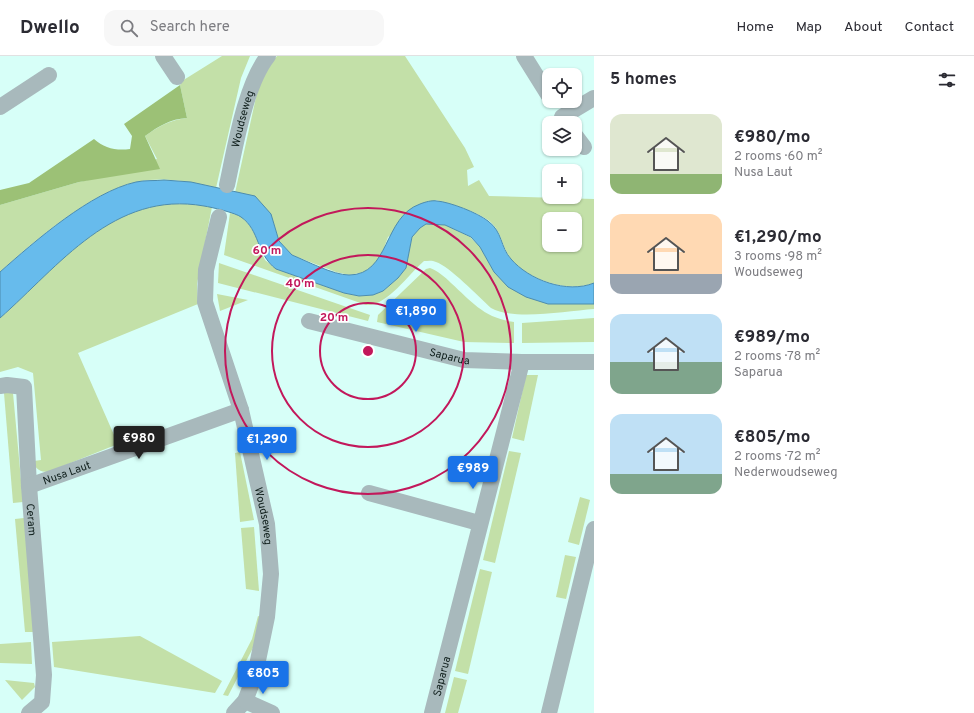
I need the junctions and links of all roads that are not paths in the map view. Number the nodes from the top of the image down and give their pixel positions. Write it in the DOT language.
graph roads {
  1 [pos="163,56"];
  2 [pos="268,56"];
  3 [pos="524,56"];
  4 [pos="49,75"];
  5 [pos="176,77"];
  6 [pos="542,85"];
  7 [pos="590,103"];
  8 [pos="0,107"];
  9 [pos="570,116"];
  10 [pos="227,185"];
  11 [pos="220,217"];
  12 [pos="309,322"];
  13 [pos="522,362"];
  14 [pos="594,362"];
  15 [pos="0,386"];
  16 [pos="241,410"];
  17 [pos="29,486"];
  18 [pos="369,492"];
  19 [pos="479,523"];
  20 [pos="594,529"];
  21 [pos="588,582"];
  22 [pos="240,707"];
  23 [pos="30,713"];
  24 [pos="272,713"];
  25 [pos="432,713"];
  26 [pos="549,713"];
  1 -- 5 [label="street"];
  2 -- 10 [label="street, Woudseweg"];
  3 -- 6 [label="street"];
  4 -- 8 [label="street"];
  7 -- 9 [label="street"];
  11 -- 16 [label="street, Woudseweg"];
  12 -- 13 [label="street, Saparua"];
  13 -- 14 [label="street, Saparua"];
  13 -- 19 [label="street, Saparua"];
  15 -- 17 [label="street, Ceram"];
  16 -- 17 [label="street, Nusa Laut"];
  16 -- 22 [label="street, Woudseweg"];
  17 -- 23 [label="street, Ceram"];
  18 -- 19 [label="street"];
  19 -- 25 [label="street, Saparua"];
  20 -- 21 [label="street"];
  21 -- 26 [label="street"];
  22 -- 24 [label="street"];
}
